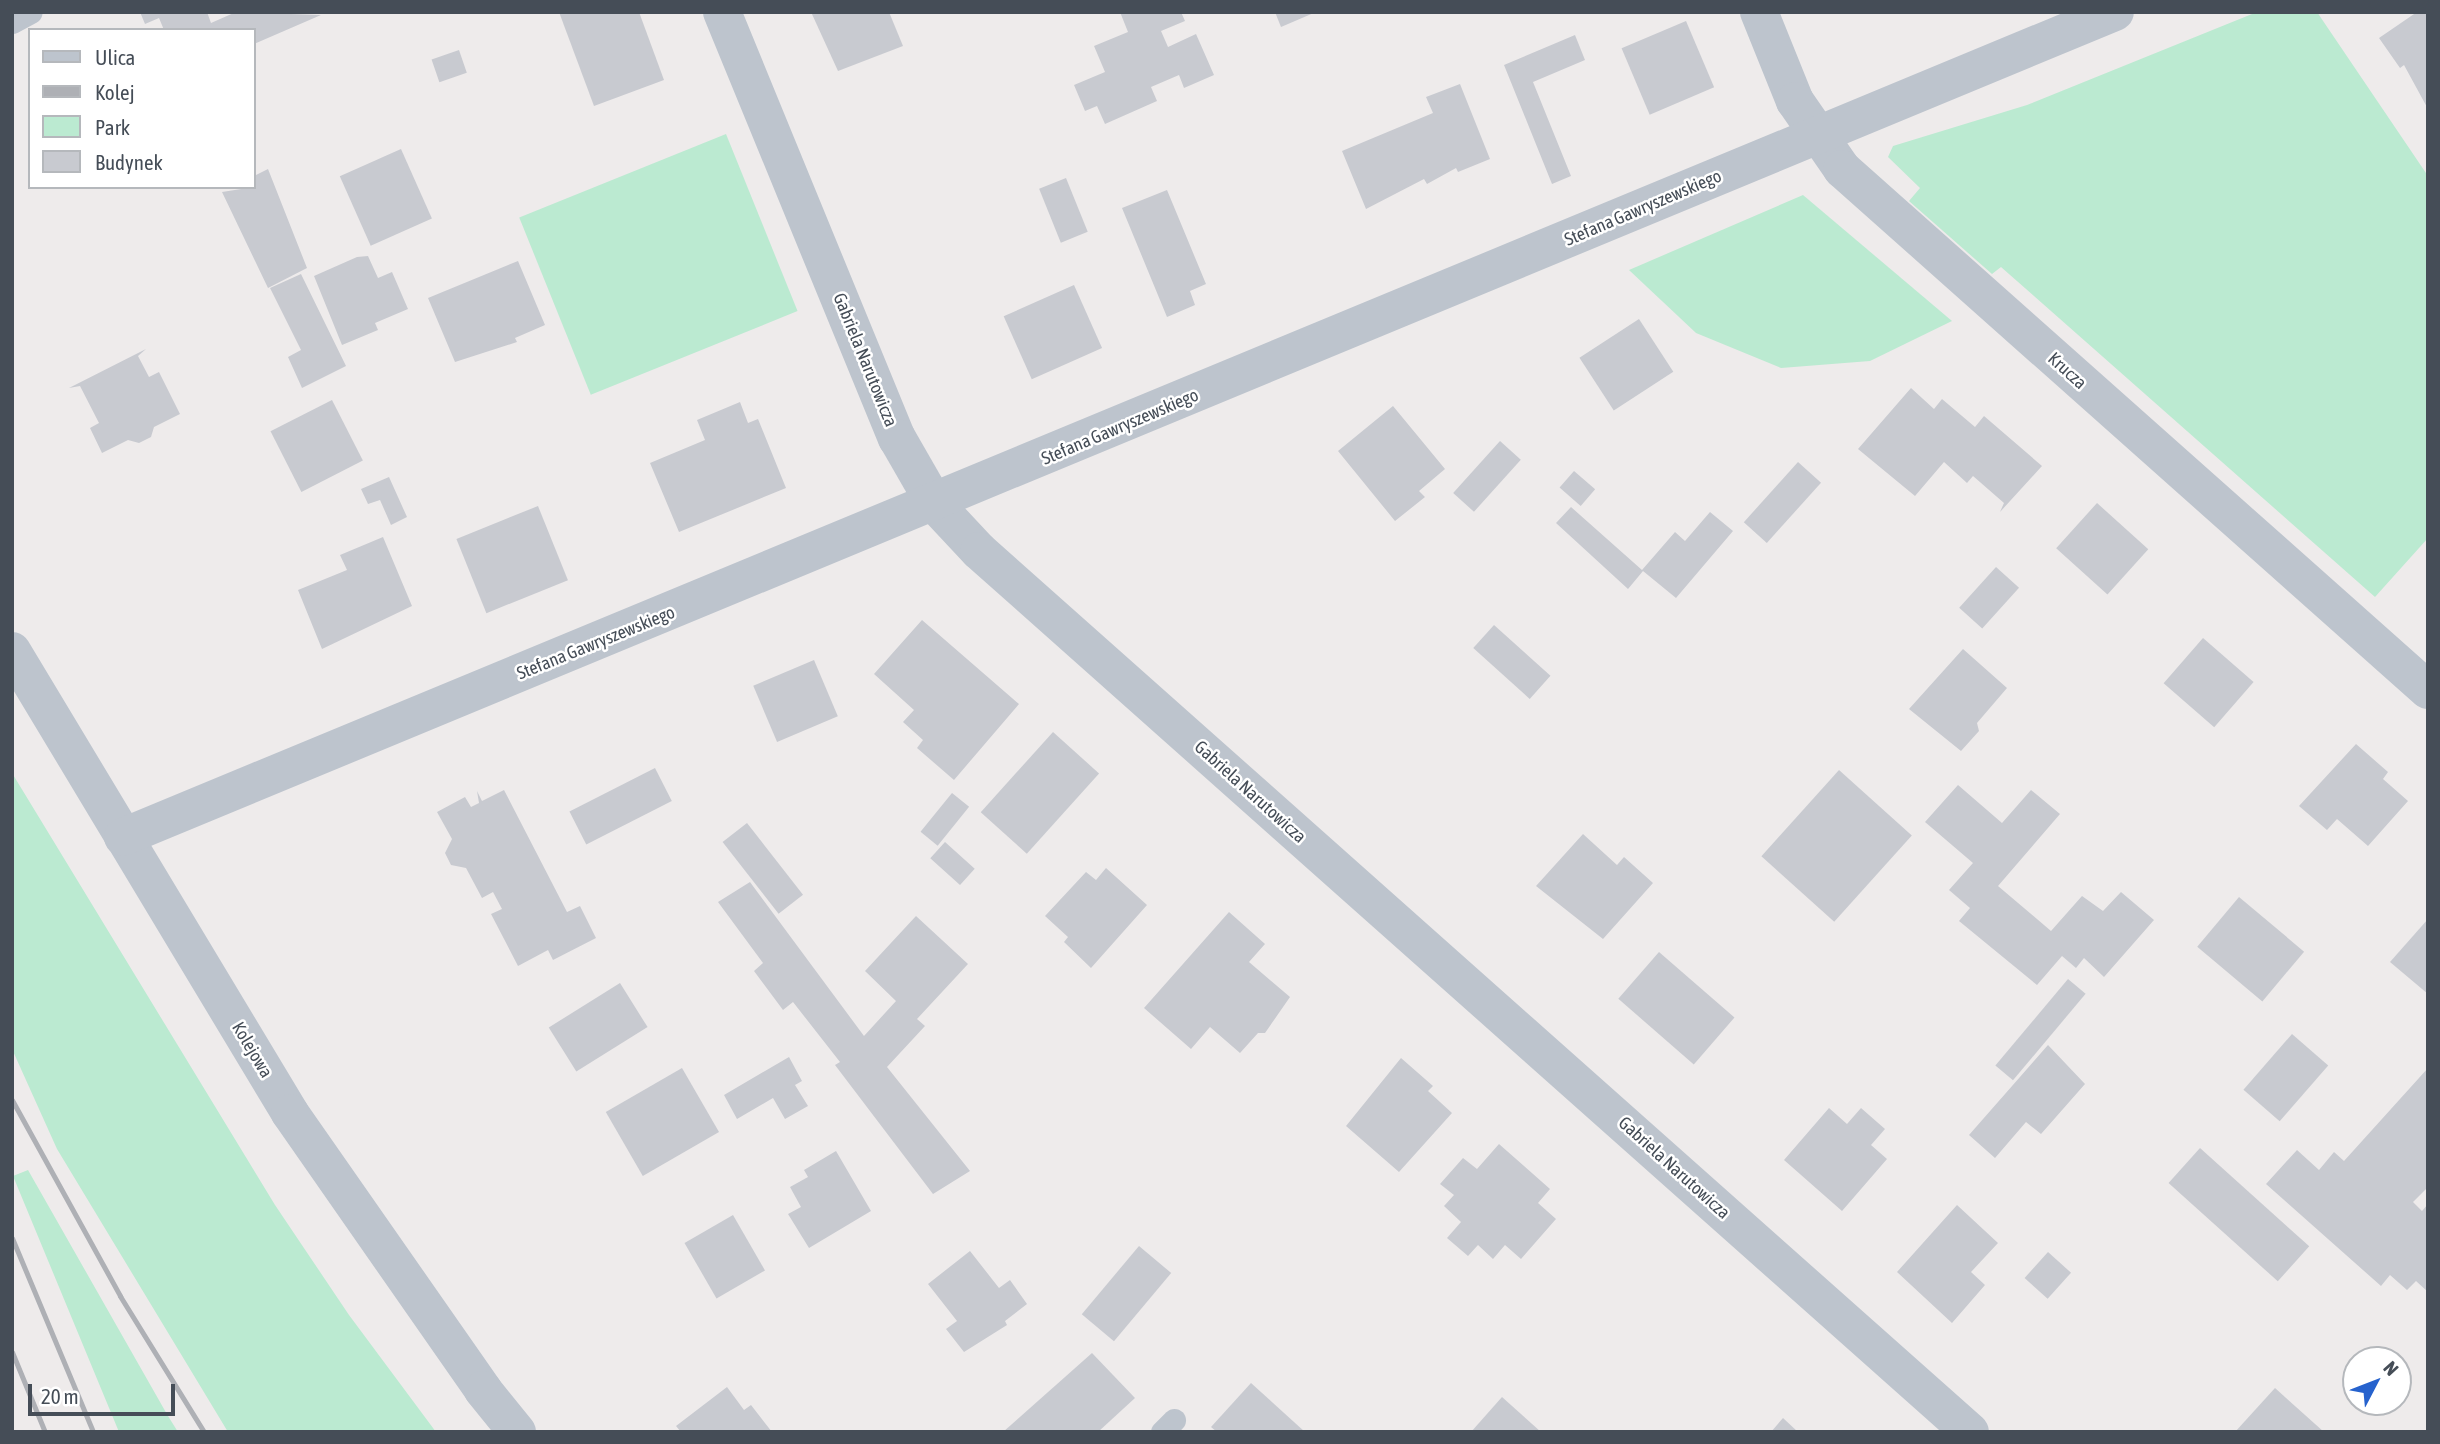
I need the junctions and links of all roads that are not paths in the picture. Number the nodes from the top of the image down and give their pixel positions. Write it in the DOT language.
graph roads {
  1 [pos="31,12"];
  2 [pos="722,12"];
  3 [pos="1759,12"];
  4 [pos="2115,12"];
  5 [pos="12,22"];
  6 [pos="1814,135"];
  7 [pos="935,504"];
  8 [pos="12,651"];
  9 [pos="2428,690"];
  10 [pos="123,837"];
  11 [pos="517,1432"];
  12 [pos="1970,1432"];
  1 -- 5 [label="lane"];
  2 -- 7 [label="street, Gabriela Narutowicza"];
  3 -- 6 [label="street, Krucza"];
  4 -- 6 [label="street, Stefana Gawryszewskiego"];
  6 -- 7 [label="street, Stefana Gawryszewskiego"];
  6 -- 9 [label="street, Krucza"];
  7 -- 10 [label="street, Stefana Gawryszewskiego"];
  7 -- 12 [label="street, Gabriela Narutowicza"];
  8 -- 10 [label="street, Kolejowa"];
  10 -- 11 [label="street, Kolejowa"];
}
